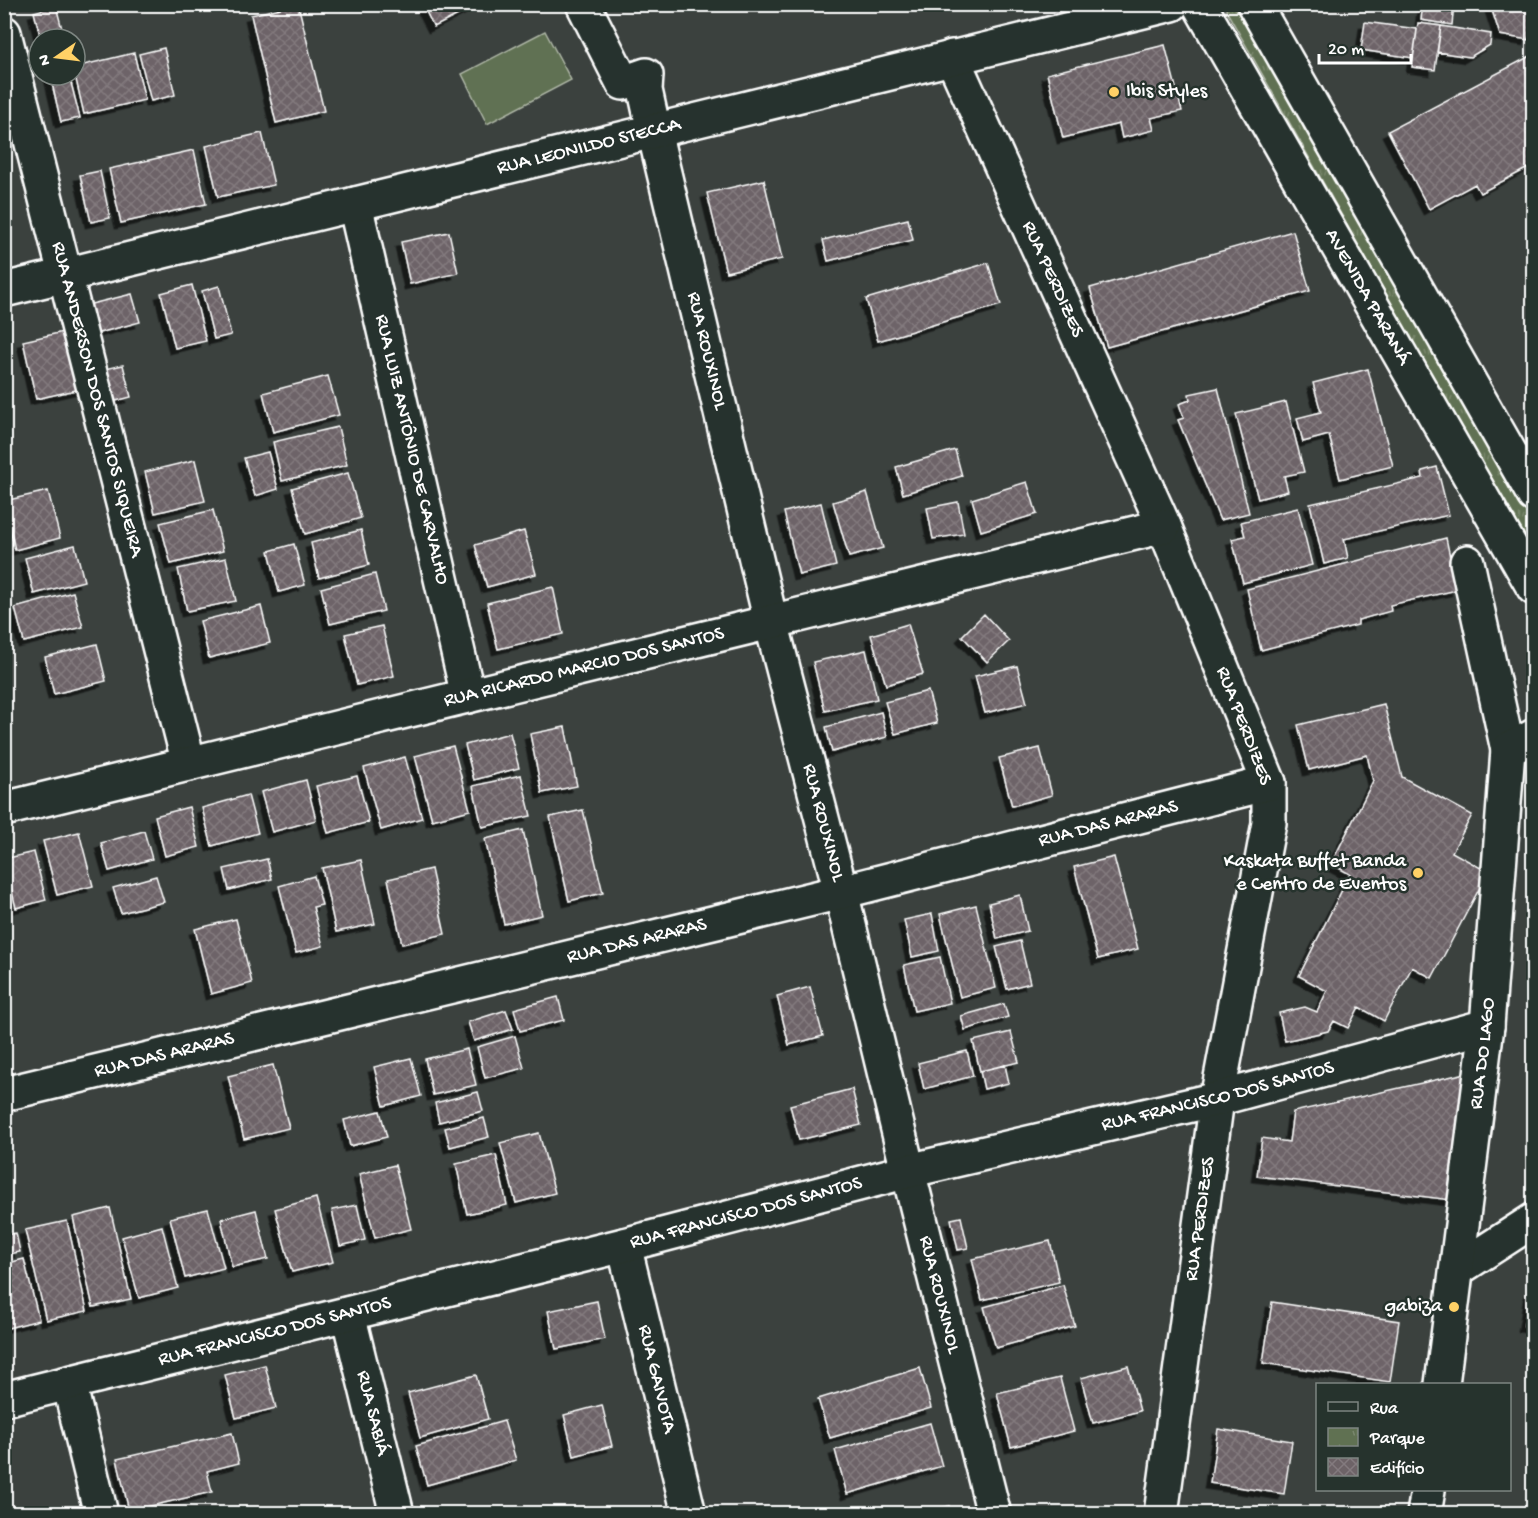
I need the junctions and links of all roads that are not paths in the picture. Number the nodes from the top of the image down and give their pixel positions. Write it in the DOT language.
graph roads {
  1 [pos="583,4"];
  2 [pos="1172,4"];
  3 [pos="1199,4"];
  4 [pos="1254,4"];
  5 [pos="4,33"];
  6 [pos="952,57"];
  7 [pos="654,131"];
  8 [pos="355,204"];
  9 [pos="66,275"];
  10 [pos="4,290"];
  11 [pos="1533,495"];
  12 [pos="1164,526"];
  13 [pos="1467,562"];
  14 [pos="1533,588"];
  15 [pos="771,622"];
  16 [pos="468,696"];
  17 [pos="1521,743"];
  18 [pos="189,764"];
  19 [pos="1269,783"];
  20 [pos="4,809"];
  21 [pos="841,892"];
  22 [pos="1487,1026"];
  23 [pos="4,1095"];
  24 [pos="1217,1099"];
  25 [pos="908,1171"];
  26 [pos="1533,1220"];
  27 [pos="624,1245"];
  28 [pos="1458,1269"];
  29 [pos="348,1314"];
  30 [pos="69,1383"];
  31 [pos="1442,1383"];
  32 [pos="4,1399"];
  33 [pos="1428,1491"];
  34 [pos="101,1514"];
  35 [pos="397,1514"];
  36 [pos="689,1514"];
  37 [pos="994,1514"];
  38 [pos="1161,1514"];
  39 [pos="1424,1514"];
  1 -- 7 [label="street, RUA ROUXINOL"];
  2 -- 6 [label="street, RUA LEONILDO STECCA"];
  3 -- 14 [label="street, AVENIDA PARANÁ"];
  4 -- 11 [label="street"];
  5 -- 9 [label="street, RUA ANDERSON DOS SANTOS SIQUEIRA"];
  6 -- 7 [label="street, RUA LEONILDO STECCA"];
  6 -- 12 [label="street, RUA PERDIZES"];
  7 -- 8 [label="street, RUA LEONILDO STECCA"];
  7 -- 15 [label="street, RUA ROUXINOL"];
  8 -- 9 [label="street, RUA LEONILDO STECCA"];
  8 -- 16 [label="street, RUA LUIZ ANTÔNIO DE CARVALHO"];
  9 -- 10 [label="street, RUA LEONILDO STECCA"];
  9 -- 18 [label="street, RUA ANDERSON DOS SANTOS SIQUEIRA"];
  12 -- 15 [label="street, RUA RICARDO MARCIO DOS SANTOS"];
  12 -- 19 [label="street, RUA PERDIZES"];
  13 -- 17 [label="street, RUA DO LAGO"];
  15 -- 16 [label="street, RUA RICARDO MARCIO DOS SANTOS"];
  15 -- 21 [label="street, RUA ROUXINOL"];
  16 -- 18 [label="street, RUA RICARDO MARCIO DOS SANTOS"];
  17 -- 22 [label="street, RUA DO LAGO"];
  18 -- 20 [label="street, RUA RICARDO MARCIO DOS SANTOS"];
  19 -- 21 [label="street, RUA DAS ARARAS"];
  19 -- 24 [label="street, RUA PERDIZES"];
  21 -- 23 [label="street, RUA DAS ARARAS"];
  21 -- 25 [label="street, RUA ROUXINOL"];
  22 -- 24 [label="street, RUA FRANCISCO DOS SANTOS"];
  22 -- 28 [label="street, RUA DO LAGO"];
  24 -- 25 [label="street, RUA FRANCISCO DOS SANTOS"];
  24 -- 38 [label="street, RUA PERDIZES"];
  25 -- 27 [label="street, RUA FRANCISCO DOS SANTOS"];
  25 -- 37 [label="street, RUA ROUXINOL"];
  26 -- 28 [label="street"];
  27 -- 29 [label="street, RUA FRANCISCO DOS SANTOS"];
  27 -- 36 [label="street, RUA GAIVOTA"];
  28 -- 31 [label="street, RUA DO LAGO"];
  29 -- 30 [label="street, RUA FRANCISCO DOS SANTOS"];
  29 -- 35 [label="street, RUA SABIÁ"];
  30 -- 32 [label="street, RUA FRANCISCO DOS SANTOS"];
  30 -- 34 [label="street"];
  33 -- 39 [label="street"];
}
